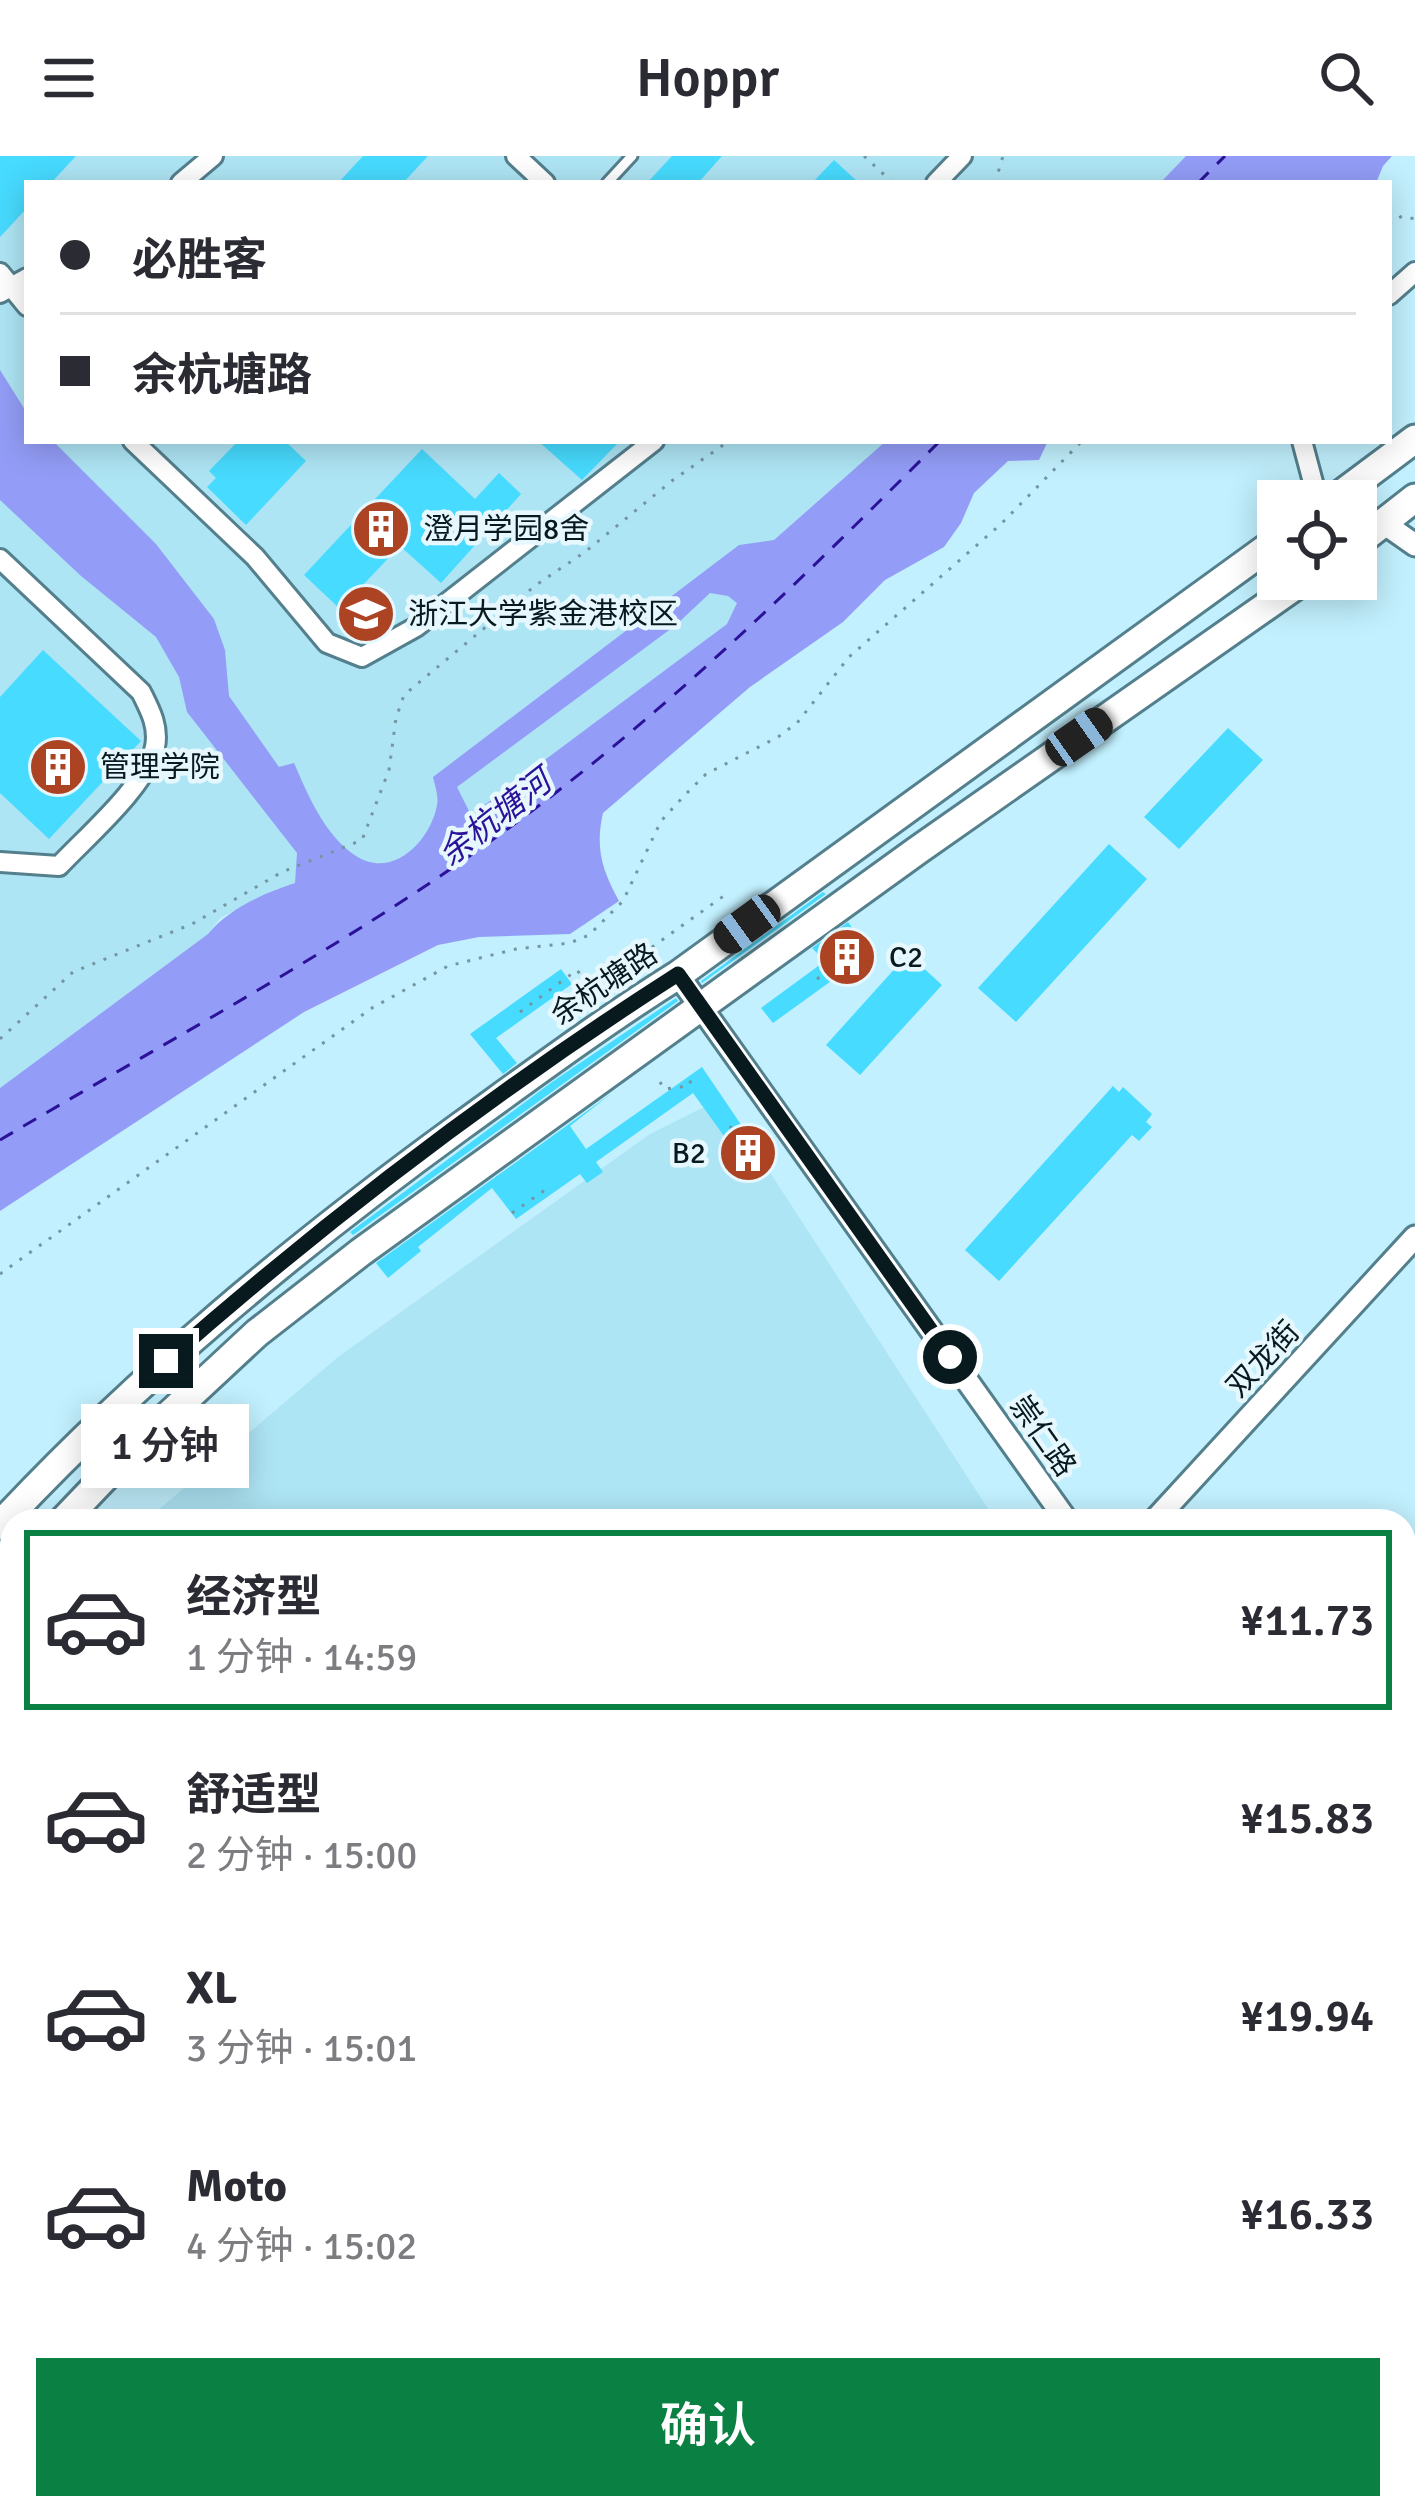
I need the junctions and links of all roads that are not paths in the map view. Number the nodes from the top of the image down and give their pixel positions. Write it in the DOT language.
graph roads {
  1 [pos="213,156"];
  2 [pos="516,156"];
  3 [pos="632,156"];
  4 [pos="962,156"];
  5 [pos="185,180"];
  6 [pos="542,180"];
  7 [pos="611,180"];
  8 [pos="939,180"];
  9 [pos="1415,272"];
  10 [pos="1392,292"];
  11 [pos="1415,439"];
  12 [pos="136,444"];
  13 [pos="650,444"];
  14 [pos="1303,444"];
  15 [pos="1312,480"];
  16 [pos="1360,480"];
  17 [pos="1415,498"];
  18 [pos="1385,524"];
  19 [pos="1377,530"];
  20 [pos="1415,545"];
  21 [pos="1257,555"];
  22 [pos="0,559"];
  23 [pos="1275,600"];
  24 [pos="0,862"];
  25 [pos="678,974"];
  26 [pos="702,1007"];
  27 [pos="1415,1237"];
  28 [pos="16,1509"];
  29 [pos="74,1509"];
  30 [pos="1058,1509"];
  31 [pos="1165,1509"];
  1 -- 5 [label="street"];
  2 -- 6 [label="street"];
  3 -- 7 [label="lane"];
  4 -- 8 [label="street"];
  9 -- 10 [label="street"];
  11 -- 16 [label="main road"];
  12 -- 13 [label="street"];
  14 -- 15 [label="street"];
  17 -- 18 [label="main road"];
  18 -- 19 [label="main road"];
  18 -- 20 [label="street"];
  21 -- 25 [label="main road, 余杭塘路"];
  22 -- 24 [label="street"];
  23 -- 26 [label="main road"];
  25 -- 26 [label="street, 崇仁路"];
  25 -- 28 [label="main road, 余杭塘路"];
  26 -- 29 [label="main road"];
  26 -- 30 [label="street, 崇仁路"];
  27 -- 31 [label="street, 双龙街"];
}
